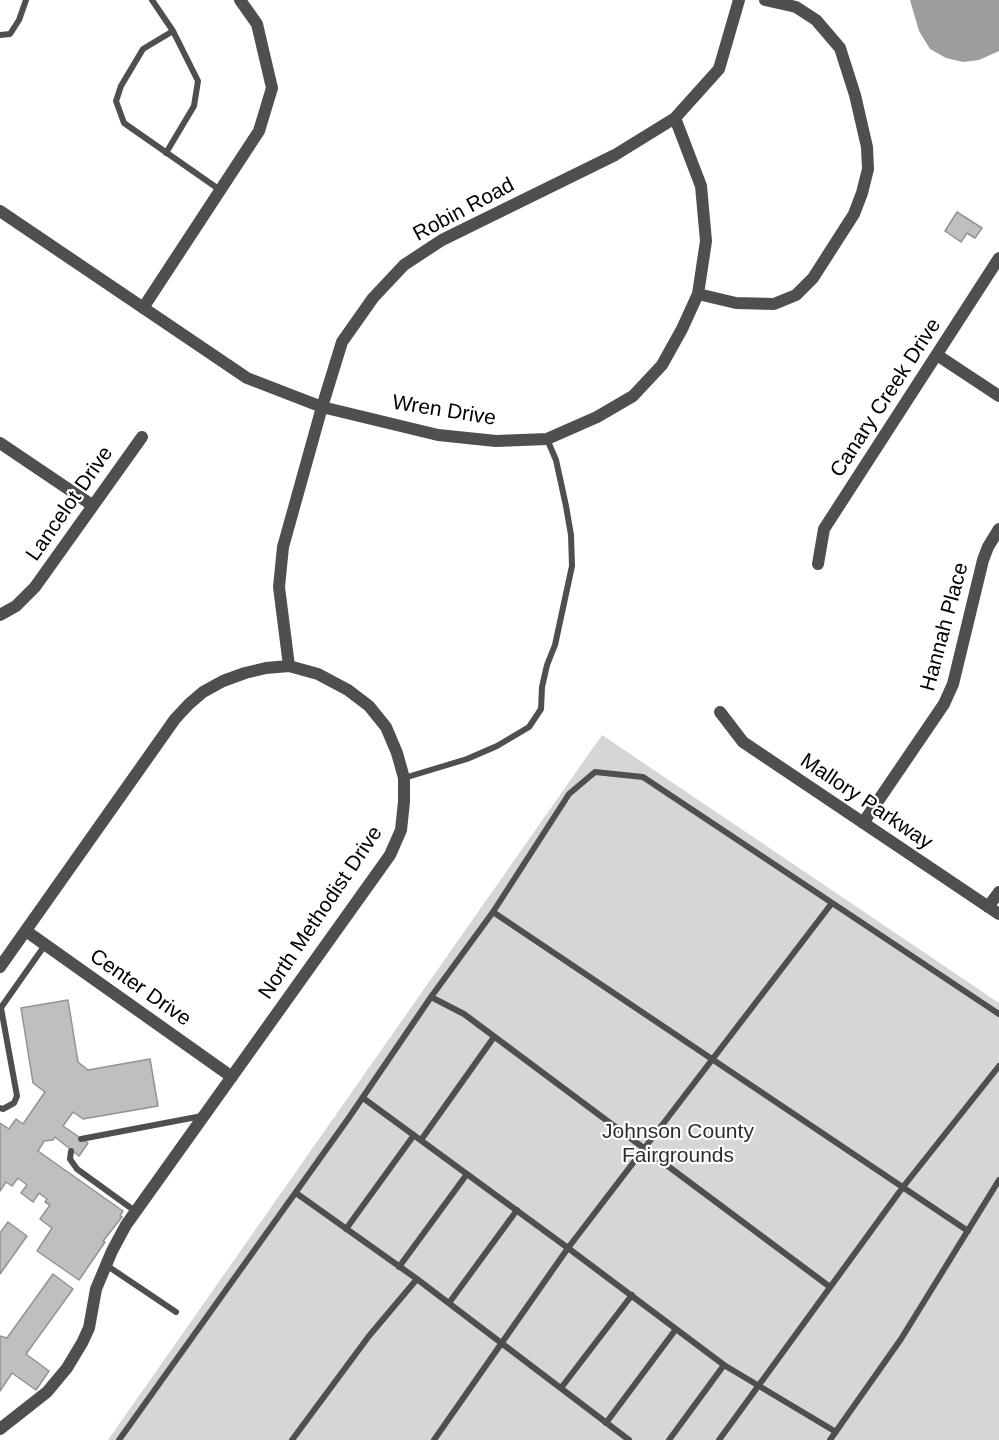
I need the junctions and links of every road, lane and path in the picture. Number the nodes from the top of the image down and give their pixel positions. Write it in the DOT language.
graph roads {
  1 [pos="26,0"];
  2 [pos="152,0"];
  3 [pos="240,0"];
  4 [pos="739,0"];
  5 [pos="765,0"];
  6 [pos="173,31"];
  7 [pos="0,35"];
  8 [pos="675,118"];
  9 [pos="166,153"];
  10 [pos="220,190"];
  11 [pos="0,211"];
  12 [pos="999,258"];
  13 [pos="698,294"];
  14 [pos="143,308"];
  15 [pos="937,355"];
  16 [pos="999,396"];
  17 [pos="322,407"];
  18 [pos="142,437"];
  19 [pos="547,439"];
  20 [pos="0,443"];
  21 [pos="92,505"];
  22 [pos="999,529"];
  23 [pos="818,564"];
  24 [pos="0,615"];
  25 [pos="289,666"];
  26 [pos="720,712"];
  27 [pos="404,778"];
  28 [pos="863,823"];
  29 [pos="999,892"];
  30 [pos="832,903"];
  31 [pos="988,907"];
  32 [pos="493,912"];
  33 [pos="999,914"];
  34 [pos="26,931"];
  35 [pos="45,944"];
  36 [pos="0,967"];
  37 [pos="431,997"];
  38 [pos="0,1008"];
  39 [pos="999,1014"];
  40 [pos="494,1037"];
  41 [pos="711,1058"];
  42 [pos="999,1065"];
  43 [pos="232,1077"];
  44 [pos="363,1098"];
  45 [pos="0,1108"];
  46 [pos="203,1116"];
  47 [pos="414,1136"];
  48 [pos="81,1139"];
  49 [pos="421,1140"];
  50 [pos="644,1148"];
  51 [pos="71,1151"];
  52 [pos="466,1174"];
  53 [pos="999,1180"];
  54 [pos="903,1187"];
  55 [pos="296,1193"];
  56 [pos="517,1210"];
  57 [pos="135,1211"];
  58 [pos="346,1229"];
  59 [pos="968,1231"];
  60 [pos="568,1248"];
  61 [pos="106,1265"];
  62 [pos="399,1267"];
  63 [pos="417,1279"];
  64 [pos="830,1287"];
  65 [pos="632,1295"];
  66 [pos="449,1304"];
  67 [pos="176,1312"];
  68 [pos="676,1329"];
  69 [pos="502,1344"];
  70 [pos="724,1365"];
  71 [pos="759,1385"];
  72 [pos="561,1388"];
  73 [pos="606,1423"];
  74 [pos="0,1429"];
  75 [pos="836,1432"];
  76 [pos="119,1440"];
  77 [pos="292,1440"];
  78 [pos="434,1440"];
  79 [pos="629,1440"];
  80 [pos="669,1440"];
  81 [pos="719,1440"];
  82 [pos="830,1440"];
  1 -- 7 [label="lane"];
  2 -- 6 [label="lane"];
  3 -- 10 [label="street"];
  4 -- 8 [label="street, Robin Road"];
  5 -- 13 [label="street"];
  6 -- 9 [label="lane"];
  6 -- 9 [label="lane"];
  8 -- 13 [label="street, Wren Drive"];
  8 -- 17 [label="street, Robin Road"];
  9 -- 10 [label="lane"];
  10 -- 14 [label="street"];
  11 -- 14 [label="street, Wren Drive"];
  12 -- 15 [label="street, Canary Creek Drive"];
  13 -- 19 [label="street, Wren Drive"];
  14 -- 17 [label="street, Wren Drive"];
  15 -- 16 [label="street"];
  15 -- 23 [label="street, Canary Creek Drive"];
  17 -- 19 [label="street, Wren Drive"];
  17 -- 25 [label="street, Robin Road"];
  18 -- 21 [label="street, Lancelot Drive"];
  19 -- 27 [label="lane"];
  20 -- 21 [label="street"];
  21 -- 24 [label="street, Lancelot Drive"];
  22 -- 28 [label="street, Hannah Place"];
  25 -- 27 [label="street, North Methodist Drive"];
  25 -- 34 [label="street, North Methodist Drive"];
  26 -- 28 [label="street, Mallory Parkway"];
  27 -- 43 [label="street, North Methodist Drive"];
  28 -- 31 [label="street, Mallory Parkway"];
  29 -- 31 [label="street"];
  30 -- 32 [label="lane"];
  30 -- 39 [label="lane"];
  30 -- 41 [label="lane"];
  31 -- 33 [label="street, Mallory Parkway"];
  32 -- 37 [label="lane"];
  32 -- 41 [label="lane"];
  34 -- 35 [label="street, Center Drive"];
  34 -- 36 [label="street, North Methodist Drive"];
  35 -- 38 [label="lane"];
  35 -- 43 [label="street, Center Drive"];
  37 -- 40 [label="lane"];
  37 -- 44 [label="lane"];
  38 -- 45 [label="lane"];
  40 -- 49 [label="lane"];
  40 -- 50 [label="lane"];
  41 -- 50 [label="lane"];
  41 -- 54 [label="lane"];
  42 -- 54 [label="lane"];
  43 -- 46 [label="street, North Methodist Drive"];
  44 -- 47 [label="lane"];
  44 -- 55 [label="lane"];
  46 -- 48 [label="lane"];
  46 -- 57 [label="street, North Methodist Drive"];
  47 -- 49 [label="lane"];
  47 -- 58 [label="lane"];
  49 -- 52 [label="lane"];
  50 -- 60 [label="lane"];
  50 -- 64 [label="lane"];
  51 -- 57 [label="lane"];
  52 -- 56 [label="lane"];
  52 -- 62 [label="lane"];
  53 -- 59 [label="lane"];
  54 -- 59 [label="lane"];
  54 -- 64 [label="lane"];
  55 -- 58 [label="lane"];
  55 -- 76 [label="lane"];
  56 -- 60 [label="lane"];
  56 -- 66 [label="lane"];
  57 -- 61 [label="street, North Methodist Drive"];
  58 -- 62 [label="lane"];
  59 -- 75 [label="lane"];
  60 -- 65 [label="lane"];
  60 -- 69 [label="lane"];
  61 -- 67 [label="lane"];
  61 -- 74 [label="street, North Methodist Drive"];
  62 -- 63 [label="lane"];
  63 -- 66 [label="lane"];
  63 -- 77 [label="lane"];
  64 -- 71 [label="lane"];
  65 -- 68 [label="lane"];
  65 -- 72 [label="lane"];
  66 -- 69 [label="lane"];
  68 -- 70 [label="lane"];
  68 -- 73 [label="lane"];
  69 -- 72 [label="lane"];
  69 -- 78 [label="lane"];
  70 -- 71 [label="lane"];
  70 -- 80 [label="lane"];
  71 -- 75 [label="lane"];
  71 -- 81 [label="lane"];
  72 -- 73 [label="lane"];
  73 -- 79 [label="lane"];
  75 -- 82 [label="lane"];
}
